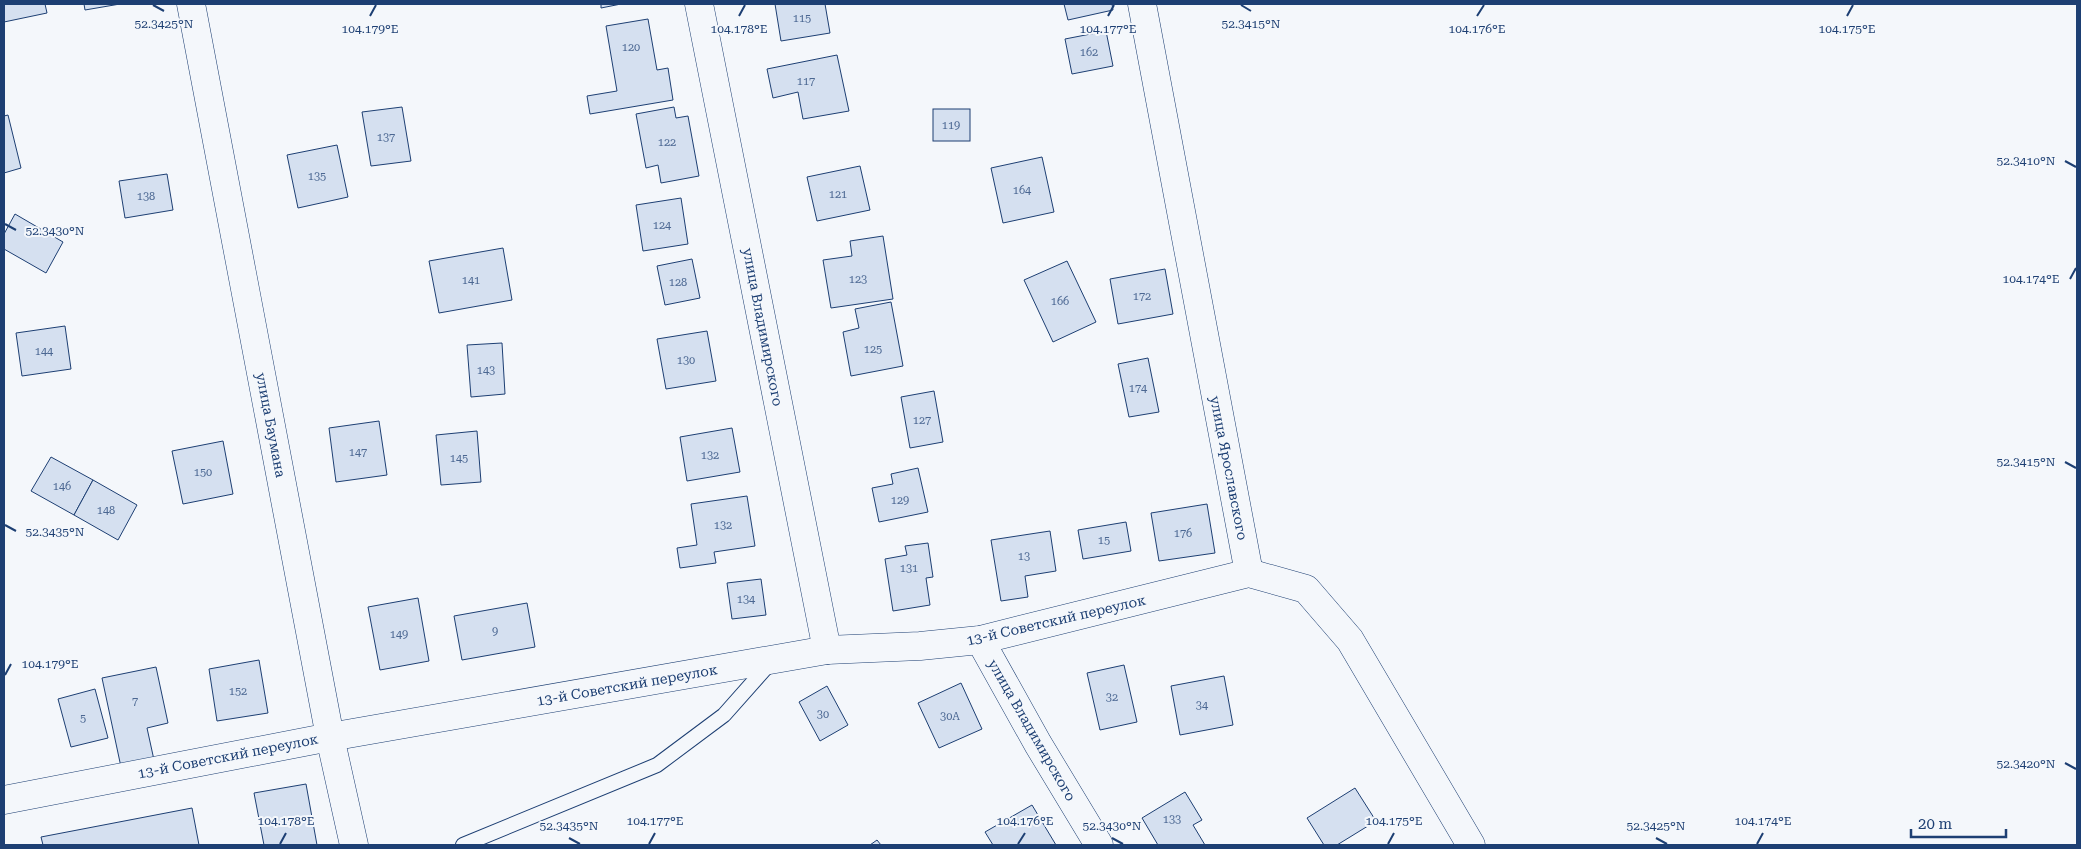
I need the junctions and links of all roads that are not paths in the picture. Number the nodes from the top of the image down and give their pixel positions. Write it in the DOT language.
graph roads {
  1 [pos="190,4"];
  2 [pos="699,4"];
  3 [pos="1142,4"];
  4 [pos="1249,573"];
  5 [pos="980,640"];
  6 [pos="827,650"];
  7 [pos="773,660"];
  8 [pos="330,737"];
  9 [pos="4,800"];
  10 [pos="1096,844"];
  11 [pos="354,845"];
  12 [pos="463,845"];
  13 [pos="1471,845"];
  1 -- 8 [label="street, улица Баумана"];
  2 -- 6 [label="street, улица Владимирского"];
  3 -- 4 [label="street, улица Ярославского"];
  4 -- 5 [label="street, 13-й Советский переулок"];
  4 -- 13 [label="street"];
  5 -- 6 [label="street, 13-й Советский переулок"];
  5 -- 10 [label="street, улица Владимирского"];
  6 -- 7 [label="street, 13-й Советский переулок"];
  7 -- 8 [label="street, 13-й Советский переулок"];
  7 -- 12 [label="lane"];
  8 -- 9 [label="street, 13-й Советский переулок"];
  8 -- 11 [label="street, улица Баумана"];
}
